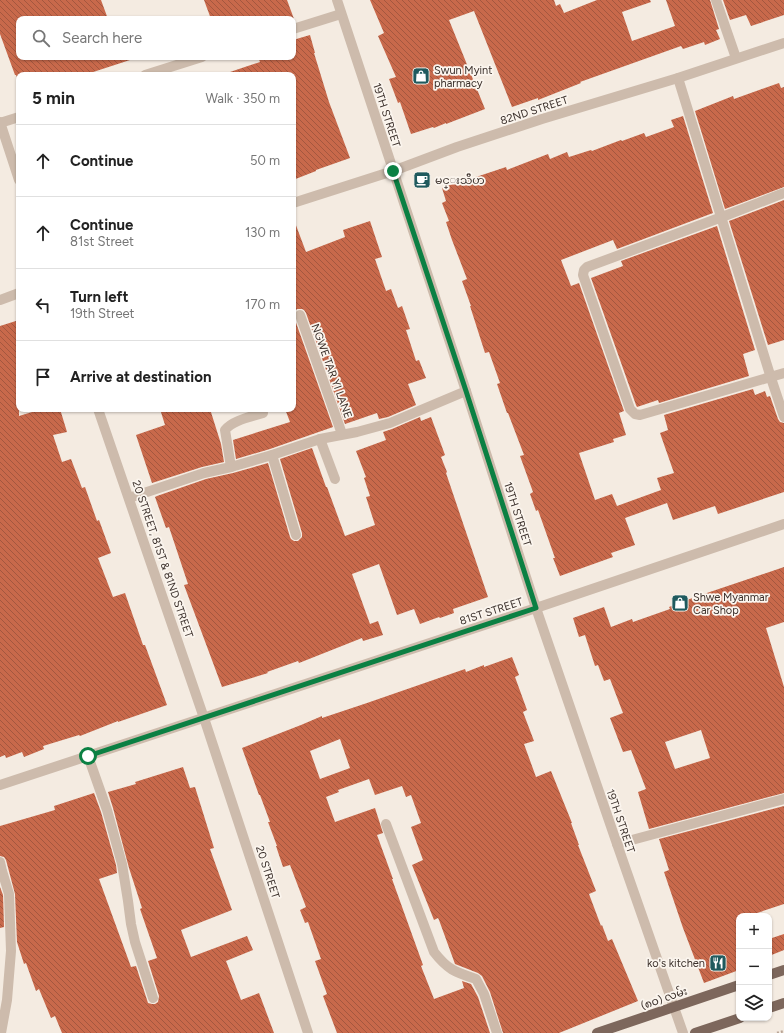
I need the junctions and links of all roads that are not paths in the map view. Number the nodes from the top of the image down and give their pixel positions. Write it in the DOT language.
graph roads {
  1 [pos="337,0"];
  2 [pos="716,0"];
  3 [pos="341,14"];
  4 [pos="296,28"];
  5 [pos="784,44"];
  6 [pos="736,58"];
  7 [pos="192,60"];
  8 [pos="154,72"];
  9 [pos="678,78"];
  10 [pos="16,118"];
  11 [pos="0,122"];
  12 [pos="16,171"];
  13 [pos="393,171"];
  14 [pos="784,192"];
  15 [pos="296,202"];
  16 [pos="722,217"];
  17 [pos="16,295"];
  18 [pos="0,300"];
  19 [pos="300,315"];
  20 [pos="784,373"];
  21 [pos="771,378"];
  22 [pos="466,391"];
  23 [pos="99,412"];
  24 [pos="263,413"];
  25 [pos="784,417"];
  26 [pos="342,434"];
  27 [pos="320,439"];
  28 [pos="272,455"];
  29 [pos="231,467"];
  30 [pos="335,479"];
  31 [pos="129,498"];
  32 [pos="784,524"];
  33 [pos="296,535"];
  34 [pos="536,608"];
  35 [pos="204,718"];
  36 [pos="88,756"];
  37 [pos="0,785"];
  38 [pos="784,799"];
  39 [pos="386,824"];
  40 [pos="617,844"];
  41 [pos="0,862"];
  42 [pos="784,970"];
  43 [pos="772,974"];
  44 [pos="736,986"];
  45 [pos="153,998"];
  46 [pos="784,1003"];
  47 [pos="673,1007"];
  48 [pos="772,1007"];
  49 [pos="736,1019"];
  50 [pos="1,1033"];
  51 [pos="308,1033"];
  52 [pos="497,1033"];
  53 [pos="597,1033"];
  54 [pos="683,1033"];
  55 [pos="695,1033"];
  1 -- 3 [label="street, 19TH STREET"];
  2 -- 6 [label="street"];
  3 -- 4 [label="street"];
  3 -- 13 [label="street, 19TH STREET"];
  5 -- 6 [label="street, 82ND STREET"];
  6 -- 9 [label="street, 82ND STREET"];
  7 -- 8 [label="street"];
  9 -- 13 [label="street, 82ND STREET"];
  9 -- 16 [label="street"];
  10 -- 11 [label="street"];
  11 -- 12 [label="street"];
  13 -- 15 [label="street, 82ND STREET"];
  13 -- 22 [label="street, 19TH STREET"];
  14 -- 16 [label="street"];
  16 -- 21 [label="street"];
  16 -- 21 [label="street"];
  17 -- 18 [label="street"];
  19 -- 26 [label="street, NGWE TAR YI LANE"];
  20 -- 21 [label="street"];
  21 -- 25 [label="street"];
  22 -- 26 [label="street"];
  22 -- 34 [label="street, 19TH STREET"];
  23 -- 31 [label="street, 20 STREET, 81ST & 81ND STREET"];
  24 -- 29 [label="street"];
  26 -- 27 [label="street"];
  27 -- 28 [label="street"];
  27 -- 30 [label="street"];
  28 -- 29 [label="street"];
  28 -- 33 [label="street"];
  29 -- 31 [label="street"];
  31 -- 35 [label="street, 20 STREET, 81ST & 81ND STREET"];
  32 -- 34 [label="street, 81ST STREET"];
  34 -- 35 [label="street, 81ST STREET"];
  34 -- 40 [label="street, 19TH STREET"];
  35 -- 36 [label="street, 81ST STREET"];
  35 -- 51 [label="street, 20 STREET"];
  36 -- 37 [label="street, 81ST STREET"];
  36 -- 45 [label="street"];
  38 -- 40 [label="street"];
  39 -- 52 [label="street"];
  40 -- 47 [label="street, 19TH STREET"];
  41 -- 50 [label="street"];
  42 -- 43 [label="main road"];
  44 -- 47 [label="main road, (၈၀) လမ်း"];
  46 -- 48 [label="main road"];
  47 -- 53 [label="main road, (၈၀) လမ်း"];
  47 -- 54 [label="street, 19TH STREET"];
  49 -- 55 [label="main road"];
}
